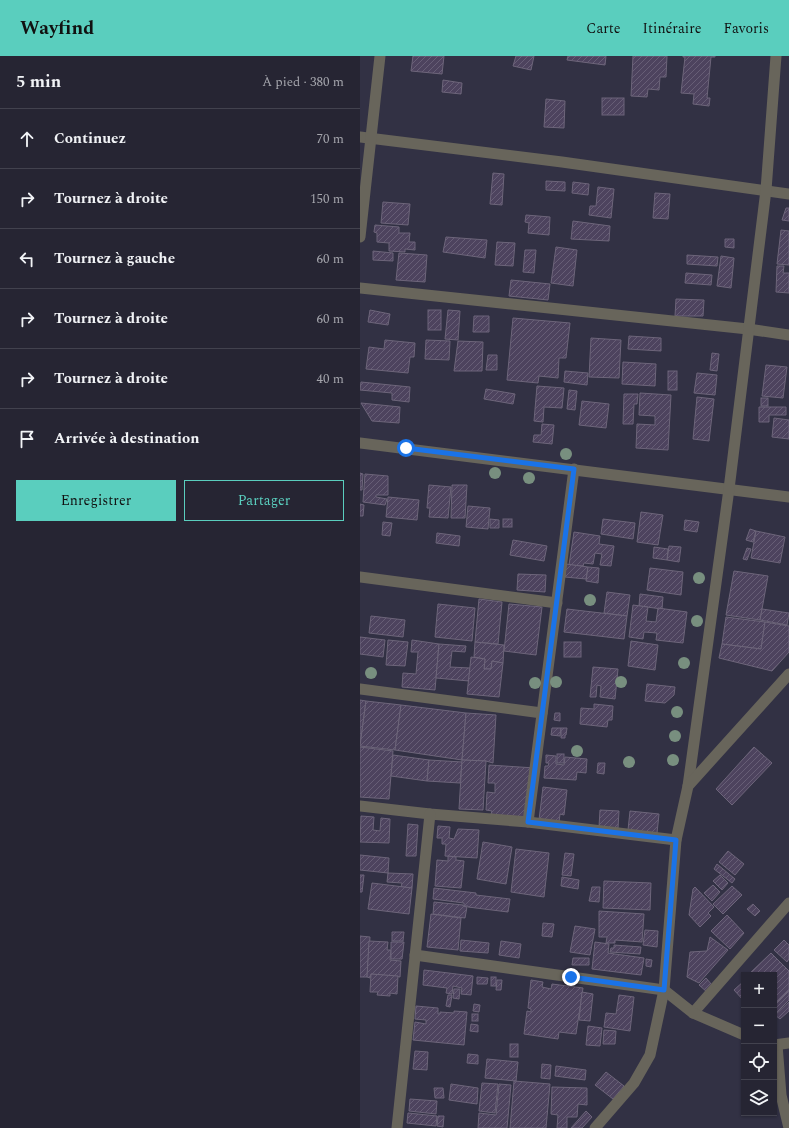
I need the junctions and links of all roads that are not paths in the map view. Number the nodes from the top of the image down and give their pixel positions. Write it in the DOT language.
graph roads {
  1 [pos="380,56"];
  2 [pos="776,56"];
  3 [pos="365,138"];
  4 [pos="766,190"];
  5 [pos="789,194"];
  6 [pos="360,237"];
  7 [pos="360,288"];
  8 [pos="748,329"];
  9 [pos="789,335"];
  10 [pos="360,443"];
  11 [pos="574,469"];
  12 [pos="730,489"];
  13 [pos="789,496"];
  14 [pos="360,578"];
  15 [pos="556,603"];
  16 [pos="789,675"];
  17 [pos="360,689"];
  18 [pos="542,713"];
  19 [pos="688,786"];
  20 [pos="360,806"];
  21 [pos="430,814"];
  22 [pos="528,822"];
  23 [pos="676,840"];
  24 [pos="789,903"];
  25 [pos="415,955"];
  26 [pos="664,990"];
  27 [pos="693,1013"];
  28 [pos="741,1034"];
  29 [pos="789,1043"];
  30 [pos="777,1045"];
  31 [pos="777,1062"];
  32 [pos="397,1128"];
  33 [pos="595,1128"];
  34 [pos="789,1128"];
  1 -- 3 [label="street"];
  2 -- 4 [label="street"];
  3 -- 4 [label="street"];
  3 -- 6 [label="street"];
  4 -- 5 [label="street"];
  4 -- 8 [label="street"];
  7 -- 8 [label="street"];
  8 -- 9 [label="street"];
  8 -- 12 [label="street"];
  10 -- 11 [label="street"];
  11 -- 12 [label="street"];
  11 -- 15 [label="street"];
  12 -- 13 [label="street"];
  12 -- 19 [label="street"];
  14 -- 15 [label="street"];
  15 -- 18 [label="street"];
  16 -- 19 [label="street"];
  17 -- 18 [label="street"];
  18 -- 22 [label="street"];
  19 -- 23 [label="street"];
  20 -- 21 [label="street"];
  21 -- 22 [label="street"];
  21 -- 25 [label="street"];
  22 -- 23 [label="street"];
  23 -- 26 [label="street"];
  24 -- 27 [label="street"];
  25 -- 26 [label="street"];
  25 -- 32 [label="street"];
  26 -- 27 [label="street"];
  26 -- 33 [label="street"];
  27 -- 28 [label="street"];
  29 -- 30 [label="street"];
  31 -- 34 [label="street"];
}
